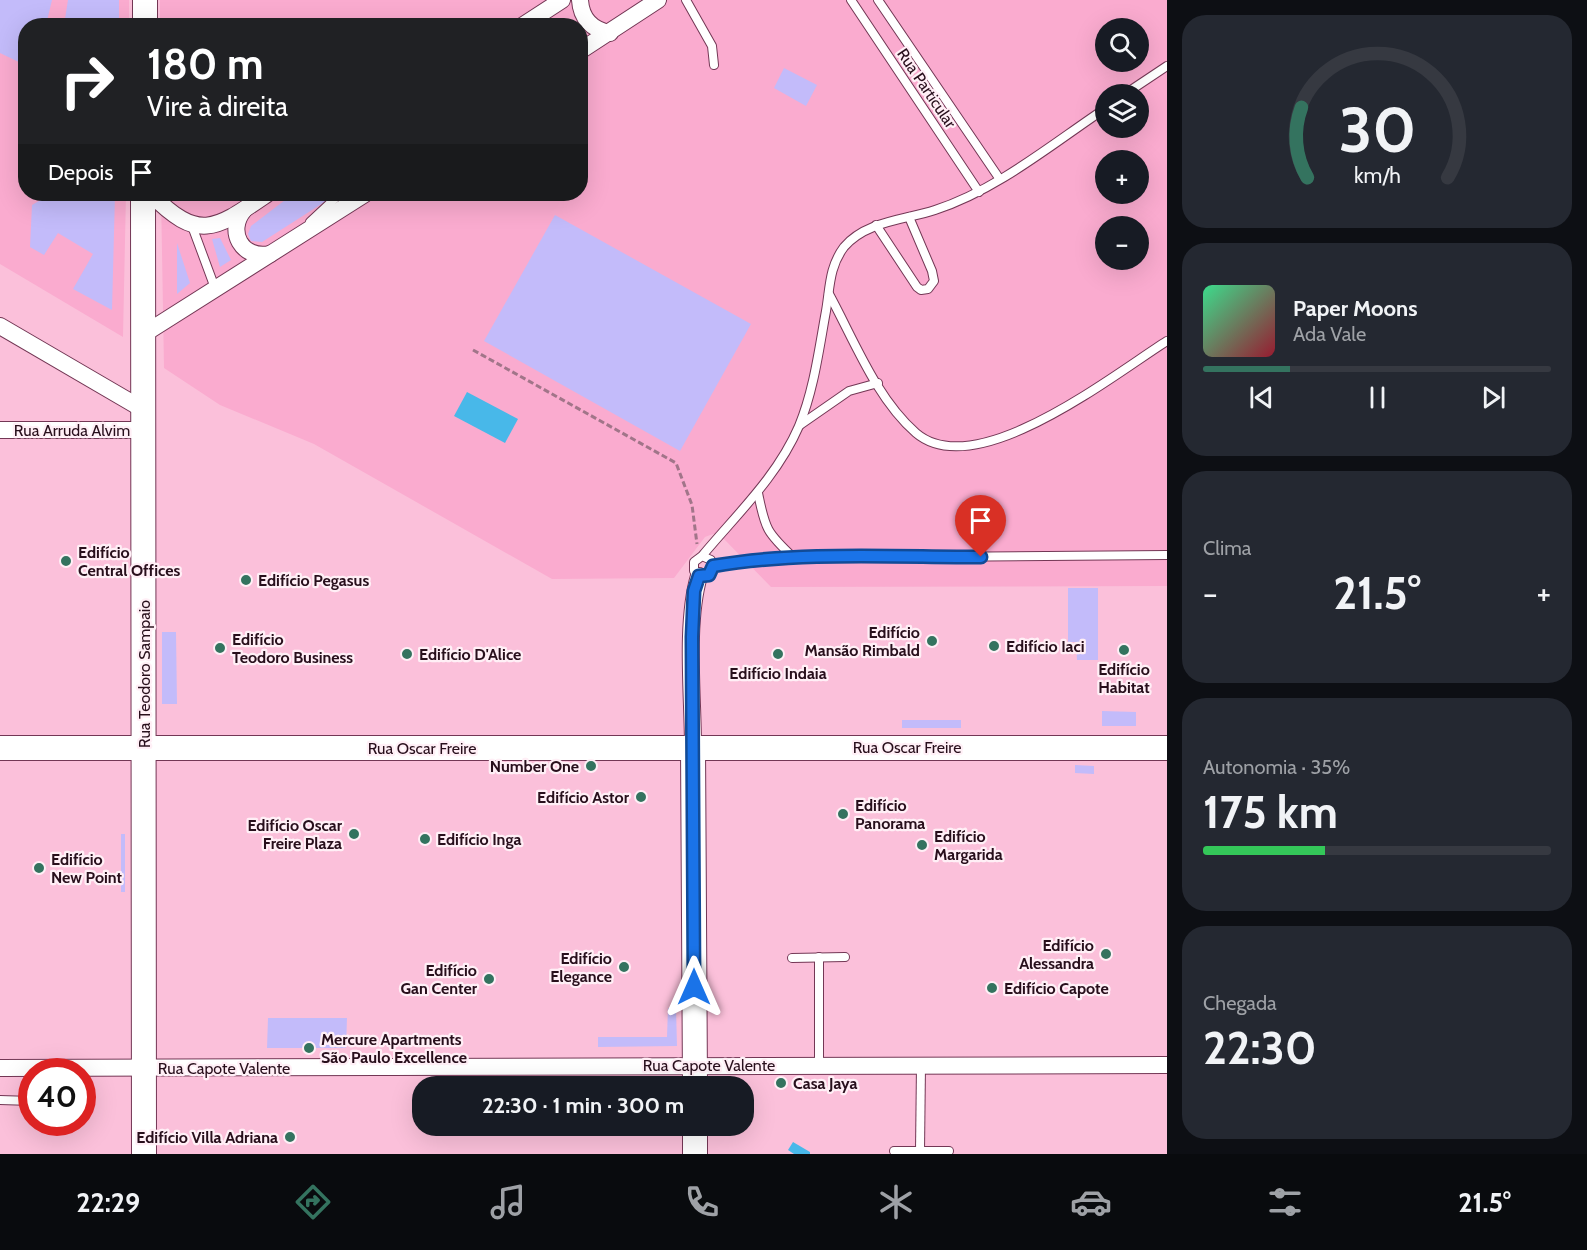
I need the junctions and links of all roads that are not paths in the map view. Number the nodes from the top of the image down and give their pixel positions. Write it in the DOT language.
graph roads {
  1 [pos="145,0"];
  2 [pos="562,0"];
  3 [pos="580,0"];
  4 [pos="658,0"];
  5 [pos="686,0"];
  6 [pos="851,0"];
  7 [pos="878,0"];
  8 [pos="145,18"];
  9 [pos="534,18"];
  10 [pos="585,18"];
  11 [pos="588,21"];
  12 [pos="610,33"];
  13 [pos="588,46"];
  14 [pos="714,65"];
  15 [pos="1167,66"];
  16 [pos="1140,84"];
  17 [pos="1095,115"];
  18 [pos="999,178"];
  19 [pos="979,192"];
  20 [pos="143,201"];
  21 [pos="158,201"];
  22 [pos="257,201"];
  23 [pos="332,201"];
  24 [pos="354,201"];
  25 [pos="250,206"];
  26 [pos="909,216"];
  27 [pos="876,225"];
  28 [pos="192,226"];
  29 [pos="301,235"];
  30 [pos="270,254"];
  31 [pos="215,288"];
  32 [pos="829,294"];
  33 [pos="0,326"];
  34 [pos="144,334"];
  35 [pos="1167,341"];
  36 [pos="878,383"];
  37 [pos="144,420"];
  38 [pos="799,426"];
  39 [pos="0,430"];
  40 [pos="758,493"];
  41 [pos="1167,555"];
  42 [pos="701,557"];
  43 [pos="794,558"];
  44 [pos="713,566"];
  45 [pos="699,576"];
  46 [pos="693,747"];
  47 [pos="0,748"];
  48 [pos="144,748"];
  49 [pos="1167,748"];
  50 [pos="819,957"];
  51 [pos="845,957"];
  52 [pos="792,958"];
  53 [pos="819,1065"];
  54 [pos="921,1065"];
  55 [pos="1167,1065"];
  56 [pos="0,1068"];
  57 [pos="18,1068"];
  58 [pos="144,1068"];
  59 [pos="96,1069"];
  60 [pos="695,1076"];
  61 [pos="0,1100"];
  62 [pos="18,1101"];
  63 [pos="695,1136"];
  64 [pos="894,1151"];
  65 [pos="920,1151"];
  66 [pos="949,1151"];
  67 [pos="144,1154"];
  68 [pos="695,1154"];
  1 -- 8 [label="street"];
  2 -- 9 [label="street"];
  3 -- 10 [label="street"];
  4 -- 12 [label="street"];
  5 -- 14 [label="lane"];
  6 -- 19 [label="lane, Rua Particular"];
  7 -- 18 [label="lane, Rua Particular"];
  11 -- 12 [label="street"];
  12 -- 13 [label="street"];
  15 -- 16 [label="lane"];
  17 -- 18 [label="lane"];
  18 -- 19 [label="lane"];
  19 -- 26 [label="lane"];
  20 -- 34 [label="street, Rua Teodoro Sampaio"];
  21 -- 28 [label="street"];
  22 -- 25 [label="street"];
  23 -- 29 [label="lane"];
  24 -- 29 [label="street"];
  25 -- 28 [label="street"];
  25 -- 30 [label="street"];
  26 -- 27 [label="lane"];
  26 -- 27 [label="lane"];
  27 -- 32 [label="lane"];
  28 -- 31 [label="lane"];
  29 -- 30 [label="street"];
  30 -- 31 [label="street"];
  31 -- 34 [label="street"];
  32 -- 36 [label="lane"];
  32 -- 38 [label="lane"];
  33 -- 37 [label="street"];
  34 -- 37 [label="street, Rua Teodoro Sampaio"];
  35 -- 36 [label="lane"];
  36 -- 38 [label="lane"];
  37 -- 39 [label="street, Rua Arruda Alvim"];
  37 -- 48 [label="street, Rua Teodoro Sampaio"];
  38 -- 40 [label="lane"];
  40 -- 42 [label="lane"];
  40 -- 43 [label="lane"];
  41 -- 43 [label="lane"];
  42 -- 44 [label="lane"];
  42 -- 45 [label="lane"];
  43 -- 44 [label="lane"];
  44 -- 45 [label="lane"];
  45 -- 46 [label="street"];
  46 -- 48 [label="street, Rua Oscar Freire"];
  46 -- 49 [label="street, Rua Oscar Freire"];
  46 -- 60 [label="street"];
  47 -- 48 [label="street, Rua Oscar Freire"];
  48 -- 58 [label="street, Rua Teodoro Sampaio"];
  50 -- 51 [label="lane"];
  50 -- 52 [label="lane"];
  50 -- 53 [label="lane"];
  53 -- 54 [label="street, Rua Capote Valente"];
  53 -- 60 [label="street, Rua Capote Valente"];
  54 -- 55 [label="street, Rua Capote Valente"];
  54 -- 65 [label="lane"];
  56 -- 57 [label="street, Rua Capote Valente"];
  58 -- 59 [label="street, Rua Capote Valente"];
  58 -- 60 [label="street, Rua Capote Valente"];
  58 -- 67 [label="street, Rua Teodoro Sampaio"];
  61 -- 62 [label="lane"];
  63 -- 68 [label="street"];
  64 -- 65 [label="lane"];
  65 -- 66 [label="lane"];
}
